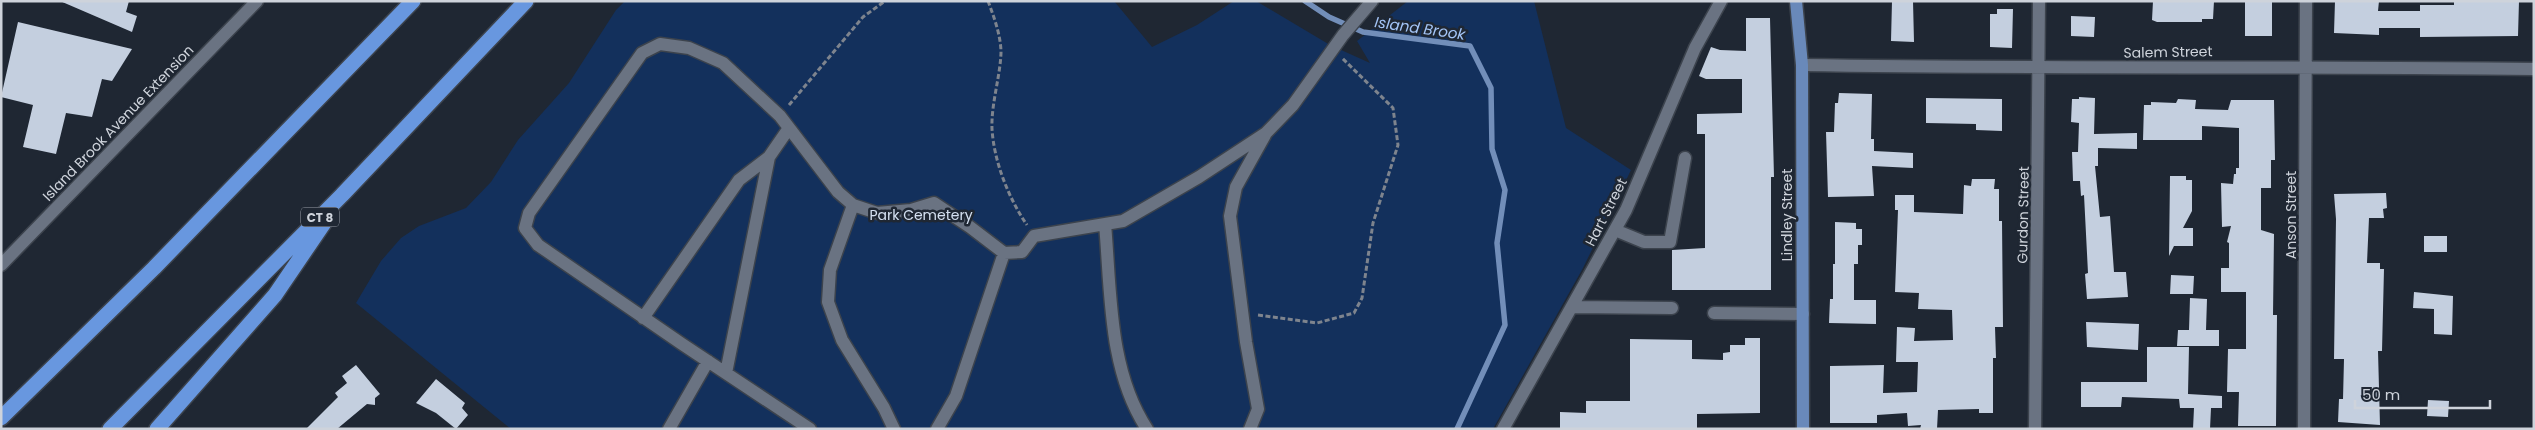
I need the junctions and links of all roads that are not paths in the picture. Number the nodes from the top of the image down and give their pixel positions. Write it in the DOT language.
graph roads {
  1 [pos="257,1"];
  2 [pos="413,1"];
  3 [pos="526,1"];
  4 [pos="1372,1"];
  5 [pos="1721,1"];
  6 [pos="1796,1"];
  7 [pos="2039,1"];
  8 [pos="2306,1"];
  9 [pos="1802,65"];
  10 [pos="2307,66"];
  11 [pos="2039,69"];
  12 [pos="2534,69"];
  13 [pos="789,128"];
  14 [pos="1266,133"];
  15 [pos="769,157"];
  16 [pos="1684,158"];
  17 [pos="342,195"];
  18 [pos="852,205"];
  19 [pos="1105,224"];
  20 [pos="1615,230"];
  21 [pos="1004,253"];
  22 [pos="1,265"];
  23 [pos="1572,307"];
  24 [pos="1672,308"];
  25 [pos="1714,313"];
  26 [pos="1803,314"];
  27 [pos="643,318"];
  28 [pos="708,362"];
  29 [pos="726,373"];
  30 [pos="1,418"];
  31 [pos="110,429"];
  32 [pos="157,429"];
  33 [pos="669,429"];
  34 [pos="810,429"];
  35 [pos="894,429"];
  36 [pos="937,429"];
  37 [pos="1147,429"];
  38 [pos="1250,429"];
  39 [pos="1503,429"];
  40 [pos="1803,429"];
  41 [pos="2035,429"];
  42 [pos="2304,429"];
  1 -- 22 [label="street, Island Brook Avenue Extension"];
  2 -- 30 [label="highway"];
  3 -- 17 [label="highway, CT 8"];
  4 -- 14 [label="street"];
  5 -- 20 [label="street, Hart Street"];
  6 -- 9 [label="main road, Lindley Street"];
  7 -- 11 [label="street, Gurdon Street"];
  8 -- 10 [label="street, Anson Street"];
  9 -- 11 [label="street, Salem Street"];
  9 -- 26 [label="main road, Lindley Street"];
  10 -- 11 [label="street, Salem Street"];
  10 -- 12 [label="street, Salem Street"];
  10 -- 42 [label="street, Anson Street"];
  11 -- 41 [label="street, Gurdon Street"];
  13 -- 15 [label="street"];
  13 -- 18 [label="street"];
  13 -- 27 [label="street"];
  14 -- 19 [label="street"];
  14 -- 38 [label="street"];
  15 -- 27 [label="street"];
  15 -- 29 [label="street"];
  16 -- 20 [label="street"];
  17 -- 31 [label="highway, CT 8"];
  17 -- 32 [label="highway"];
  18 -- 21 [label="street"];
  18 -- 35 [label="street"];
  19 -- 21 [label="street"];
  19 -- 37 [label="street"];
  20 -- 23 [label="street, Hart Street"];
  21 -- 36 [label="street"];
  23 -- 24 [label="street"];
  23 -- 39 [label="street, Hart Street"];
  25 -- 26 [label="street"];
  26 -- 40 [label="main road, Lindley Street"];
  27 -- 28 [label="street"];
  28 -- 29 [label="street"];
  28 -- 33 [label="street"];
  29 -- 34 [label="street"];
}
